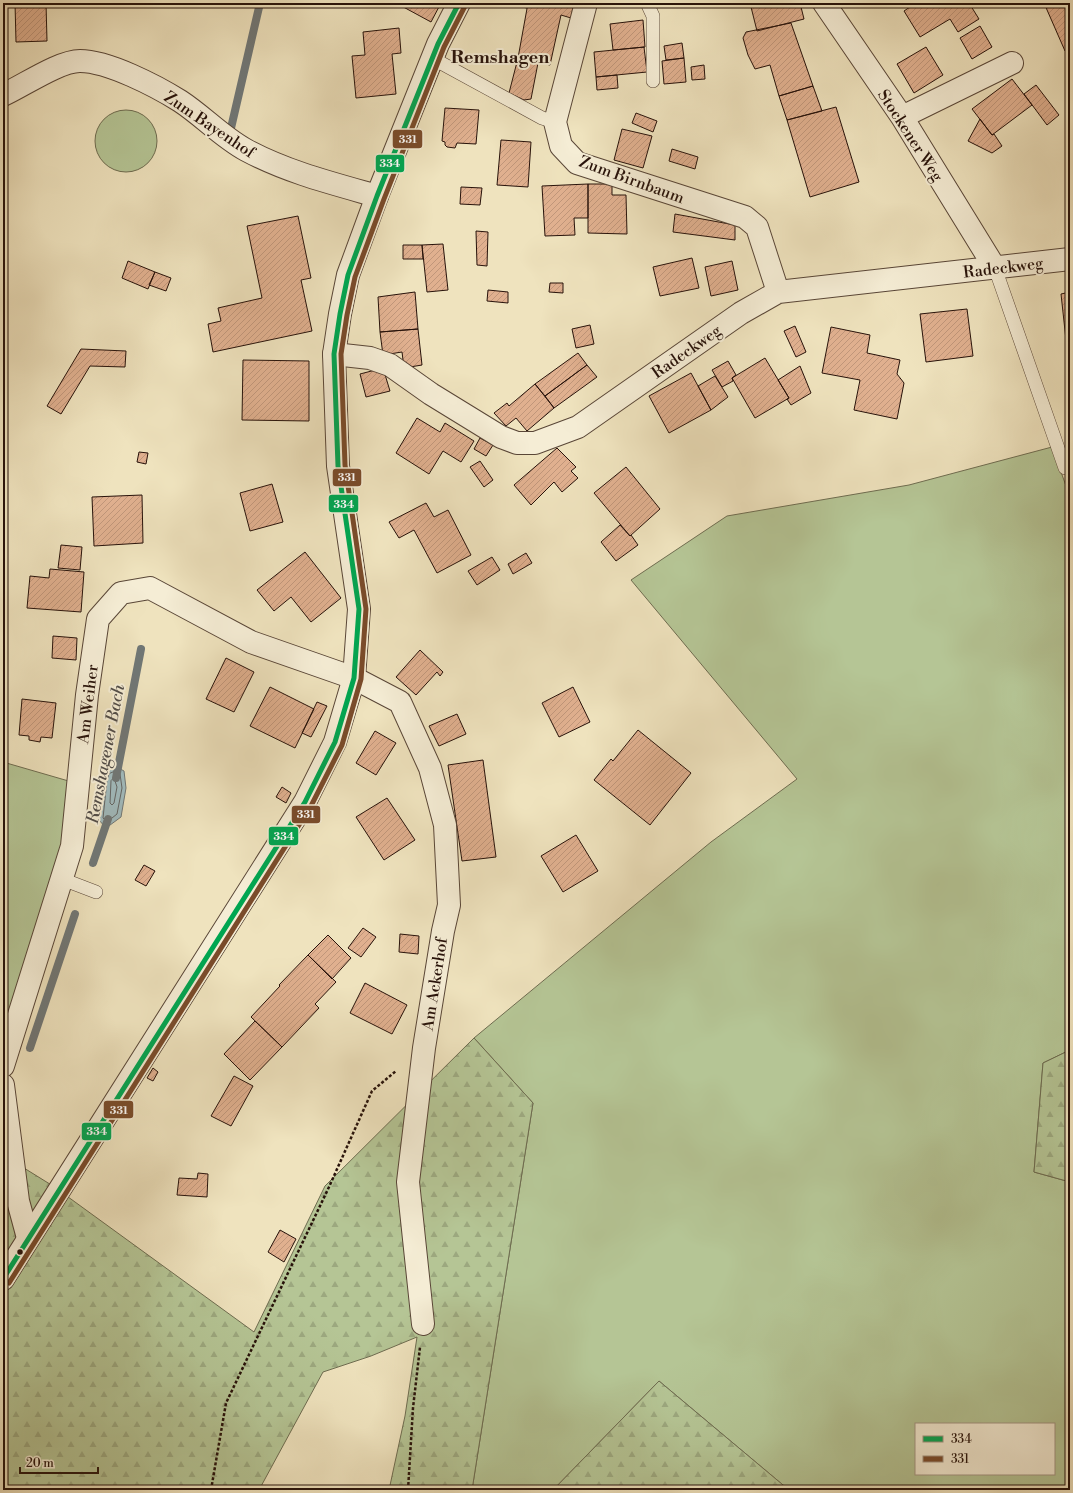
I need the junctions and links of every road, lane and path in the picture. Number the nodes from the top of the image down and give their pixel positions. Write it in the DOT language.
graph roads {
  1 [pos="459,3"];
  2 [pos="586,3"];
  3 [pos="647,3"];
  4 [pos="824,3"];
  5 [pos="432,58"];
  6 [pos="1012,64"];
  7 [pos="653,81"];
  8 [pos="3,95"];
  9 [pos="902,117"];
  10 [pos="555,122"];
  11 [pos="377,196"];
  12 [pos="1070,259"];
  13 [pos="995,268"];
  14 [pos="778,292"];
  15 [pos="334,354"];
  16 [pos="1064,468"];
  17 [pos="354,678"];
  18 [pos="62,879"];
  19 [pos="96,892"];
  20 [pos="424,1048"];
  21 [pos="3,1066"];
  22 [pos="3,1085"];
  23 [pos="28,1238"];
  24 [pos="3,1279"];
  25 [pos="423,1324"];
  26 [pos="211,1490"];
  27 [pos="408,1490"];
  1 -- 5 [label="street"];
  2 -- 10 [label="street, Zum Birnbaum"];
  3 -- 7 [label="lane"];
  4 -- 9 [label="street, Stockener Weg"];
  5 -- 10 [label="lane"];
  5 -- 11 [label="street"];
  6 -- 9 [label="street"];
  8 -- 11 [label="street, Zum Bayenhof"];
  9 -- 13 [label="street, Stockener Weg"];
  10 -- 14 [label="street, Zum Birnbaum"];
  11 -- 15 [label="street"];
  12 -- 13 [label="street, Radeckweg"];
  13 -- 14 [label="street, Radeckweg"];
  13 -- 16 [label="lane"];
  14 -- 15 [label="street, Radeckweg"];
  15 -- 17 [label="street"];
  17 -- 18 [label="street, Am Weiher"];
  17 -- 20 [label="street, Am Ackerhof"];
  17 -- 23 [label="street"];
  18 -- 19 [label="lane"];
  18 -- 21 [label="street, Am Weiher"];
  20 -- 25 [label="street, Am Ackerhof"];
  20 -- 26 [label="path"];
  22 -- 23 [label="street"];
  23 -- 24 [label="street"];
  25 -- 27 [label="path"];
}
